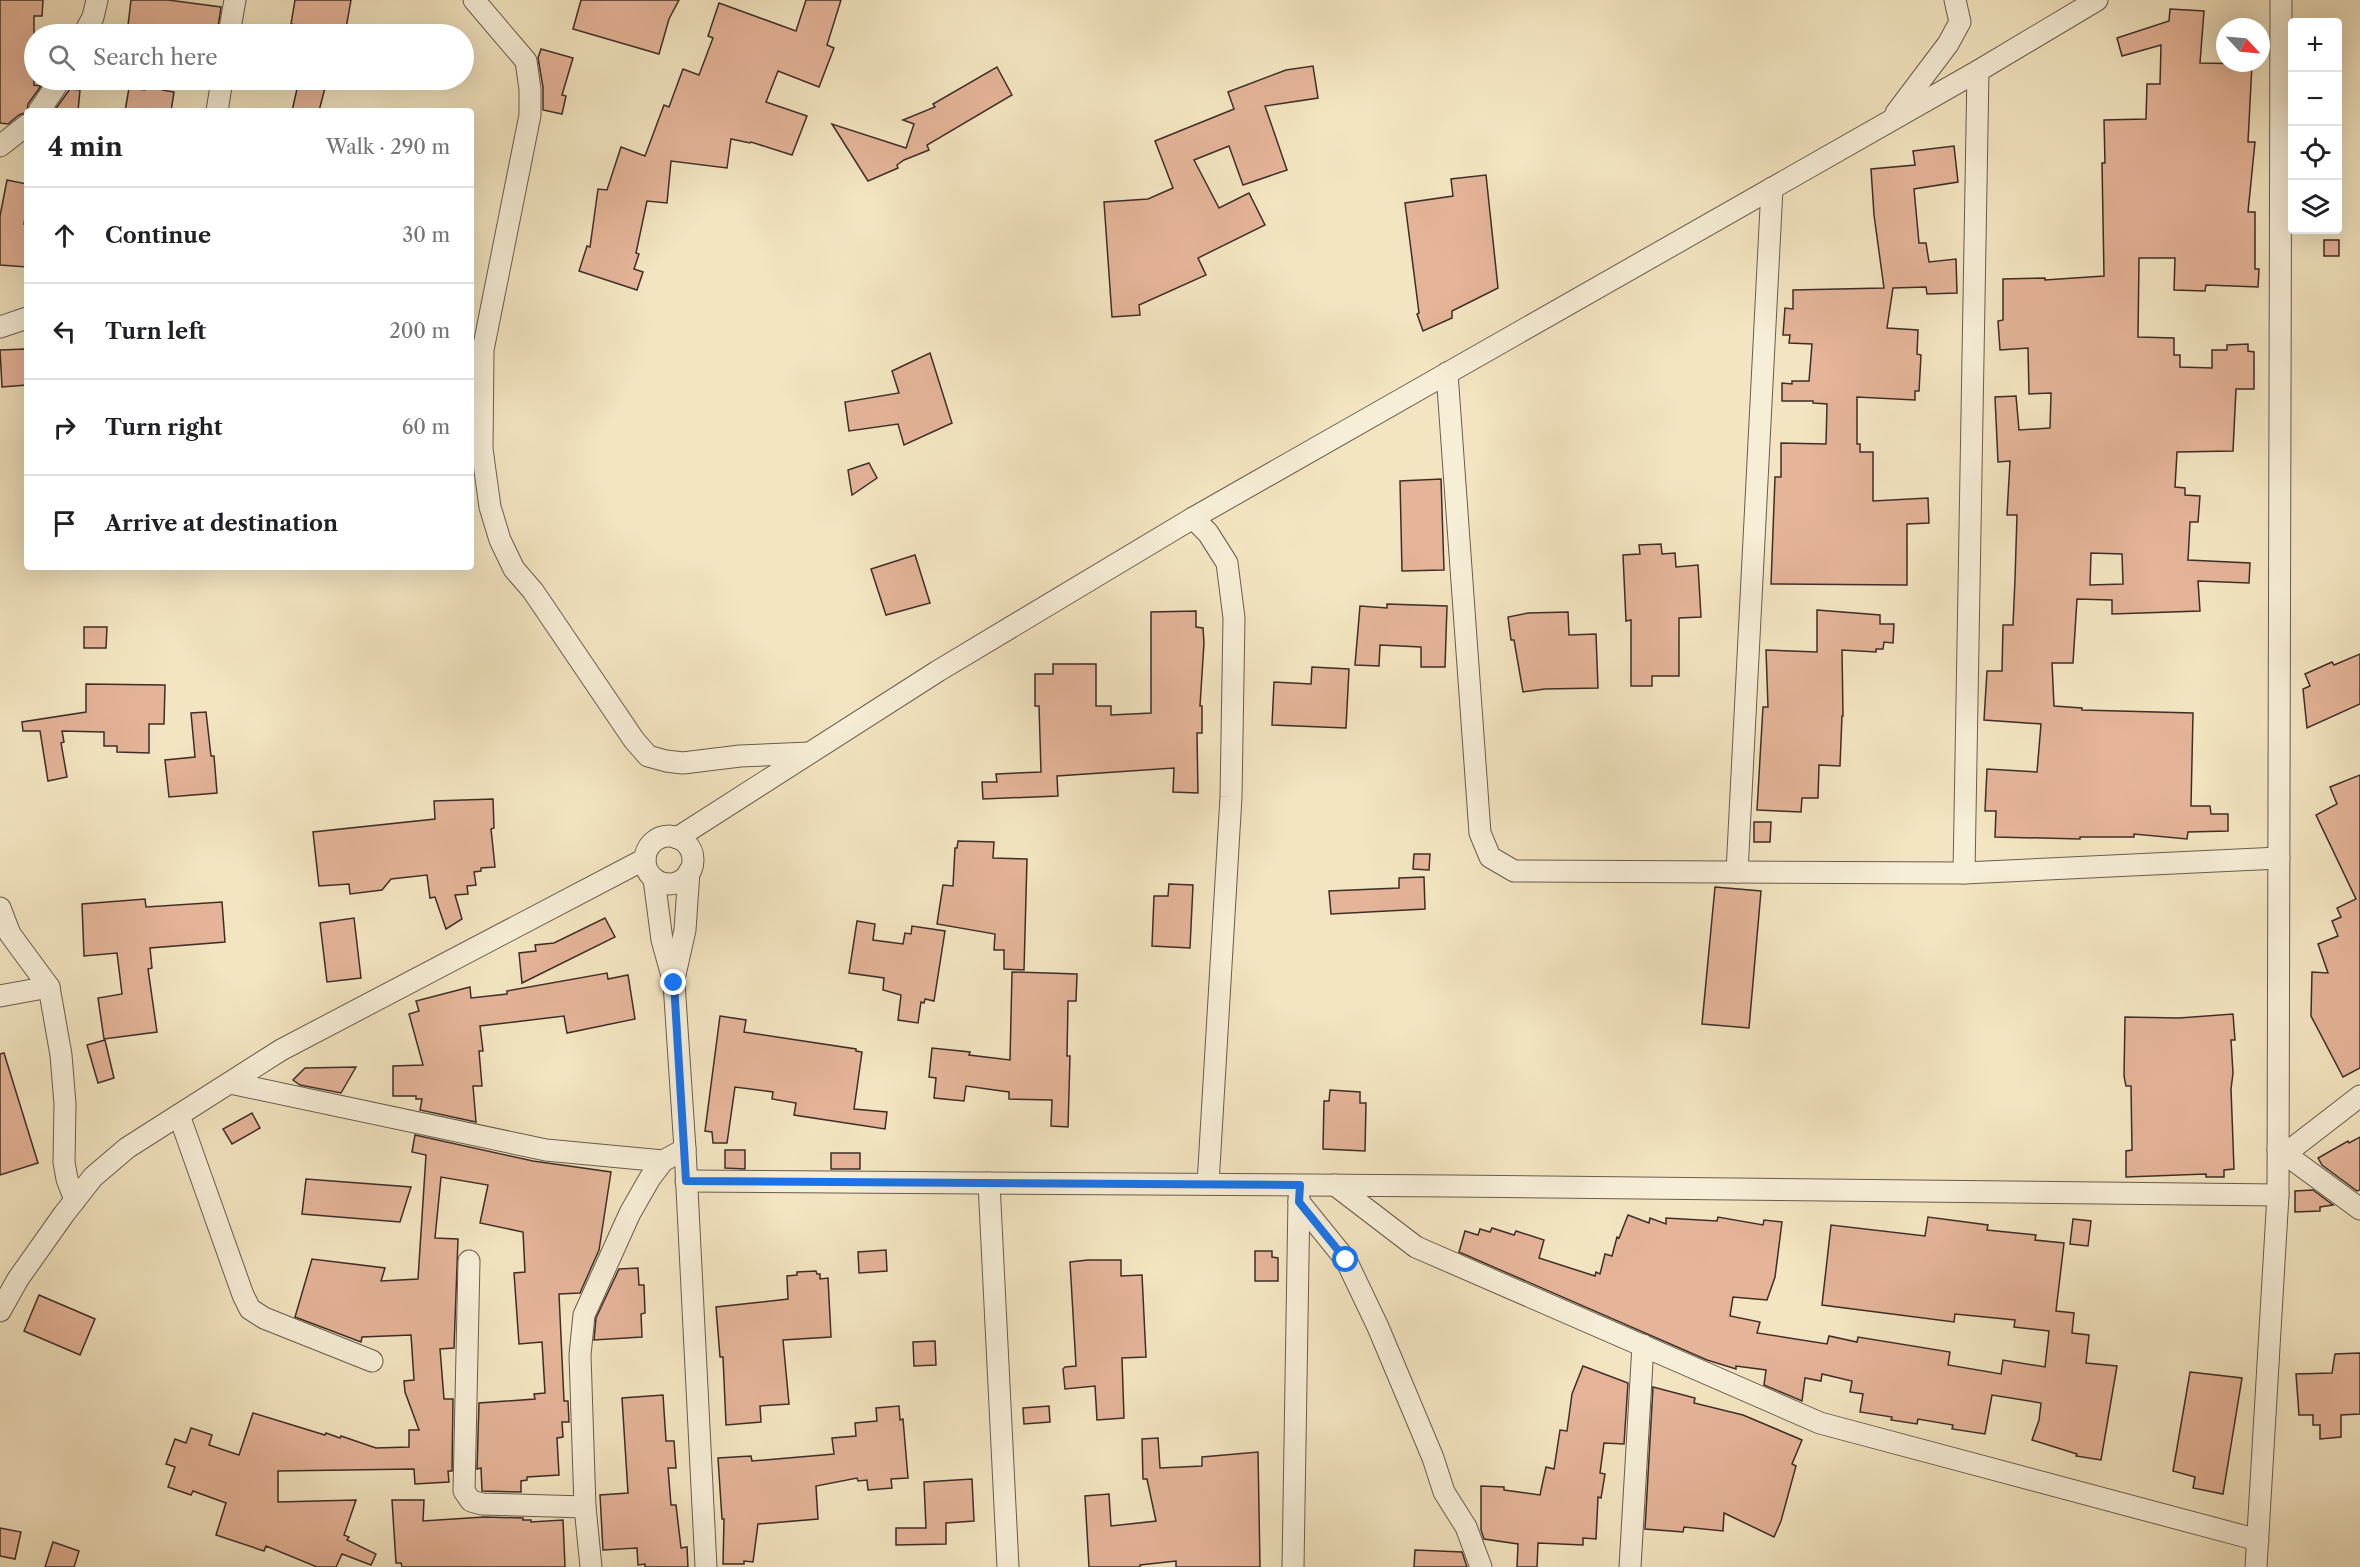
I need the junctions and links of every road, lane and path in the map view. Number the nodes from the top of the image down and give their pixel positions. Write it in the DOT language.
graph roads {
  1 [pos="97,0"];
  2 [pos="235,0"];
  3 [pos="474,0"];
  4 [pos="1955,0"];
  5 [pos="2097,0"];
  6 [pos="2282,0"];
  7 [pos="89,24"];
  8 [pos="231,24"];
  9 [pos="1978,71"];
  10 [pos="53,90"];
  11 [pos="220,90"];
  12 [pos="41,108"];
  13 [pos="217,108"];
  14 [pos="1891,120"];
  15 [pos="24,128"];
  16 [pos="0,146"];
  17 [pos="1772,188"];
  18 [pos="24,319"];
  19 [pos="0,327"];
  20 [pos="1447,373"];
  21 [pos="1193,518"];
  22 [pos="810,753"];
  23 [pos="677,838"];
  24 [pos="2279,858"];
  25 [pos="645,859"];
  26 [pos="689,872"];
  27 [pos="1737,872"];
  28 [pos="1964,873"];
  29 [pos="654,879"];
  30 [pos="0,908"];
  31 [pos="674,983"];
  32 [pos="49,987"];
  33 [pos="0,996"];
  34 [pos="230,1083"];
  35 [pos="2360,1096"];
  36 [pos="179,1115"];
  37 [pos="685,1149"];
  38 [pos="2281,1152"];
  39 [pos="663,1161"];
  40 [pos="686,1181"];
  41 [pos="989,1183"];
  42 [pos="1208,1184"];
  43 [pos="1335,1185"];
  44 [pos="1299,1194"];
  45 [pos="2278,1195"];
  46 [pos="75,1200"];
  47 [pos="2360,1209"];
  48 [pos="469,1261"];
  49 [pos="0,1311"];
  50 [pos="1643,1346"];
  51 [pos="372,1361"];
  52 [pos="585,1507"];
  53 [pos="2258,1540"];
  54 [pos="591,1567"];
  55 [pos="706,1567"];
  56 [pos="1008,1567"];
  57 [pos="1293,1567"];
  58 [pos="1481,1567"];
  59 [pos="1630,1567"];
  60 [pos="2256,1567"];
  1 -- 7 [label="street"];
  2 -- 8 [label="street"];
  3 -- 22 [label="street"];
  4 -- 14 [label="street"];
  5 -- 9 [label="street"];
  6 -- 24 [label="street"];
  9 -- 14 [label="street"];
  9 -- 28 [label="street"];
  10 -- 12 [label="street"];
  11 -- 13 [label="street"];
  14 -- 17 [label="street"];
  15 -- 16 [label="street"];
  17 -- 20 [label="street"];
  17 -- 27 [label="street"];
  18 -- 19 [label="street"];
  20 -- 21 [label="street"];
  20 -- 27 [label="street"];
  21 -- 22 [label="street"];
  21 -- 42 [label="street"];
  22 -- 23 [label="street"];
  23 -- 25 [label="street"];
  23 -- 26 [label="street"];
  24 -- 28 [label="street"];
  24 -- 38 [label="street"];
  25 -- 29 [label="street"];
  25 -- 34 [label="street"];
  26 -- 29 [label="street"];
  26 -- 31 [label="street"];
  27 -- 28 [label="street"];
  29 -- 31 [label="street"];
  30 -- 32 [label="street"];
  31 -- 37 [label="street"];
  32 -- 33 [label="street"];
  32 -- 46 [label="street"];
  34 -- 36 [label="street"];
  34 -- 39 [label="street"];
  35 -- 38 [label="street"];
  36 -- 46 [label="street"];
  36 -- 51 [label="street"];
  37 -- 39 [label="street"];
  37 -- 40 [label="street"];
  38 -- 45 [label="street"];
  38 -- 47 [label="street"];
  39 -- 52 [label="street"];
  40 -- 41 [label="street"];
  40 -- 55 [label="street"];
  41 -- 42 [label="street"];
  41 -- 56 [label="street"];
  42 -- 44 [label="street"];
  43 -- 44 [label="street"];
  43 -- 45 [label="street"];
  43 -- 50 [label="street"];
  44 -- 57 [label="street"];
  44 -- 58 [label="street"];
  45 -- 53 [label="street"];
  46 -- 49 [label="street"];
  48 -- 52 [label="street"];
  50 -- 53 [label="street"];
  50 -- 59 [label="street"];
  52 -- 54 [label="street"];
  53 -- 60 [label="street"];
}
